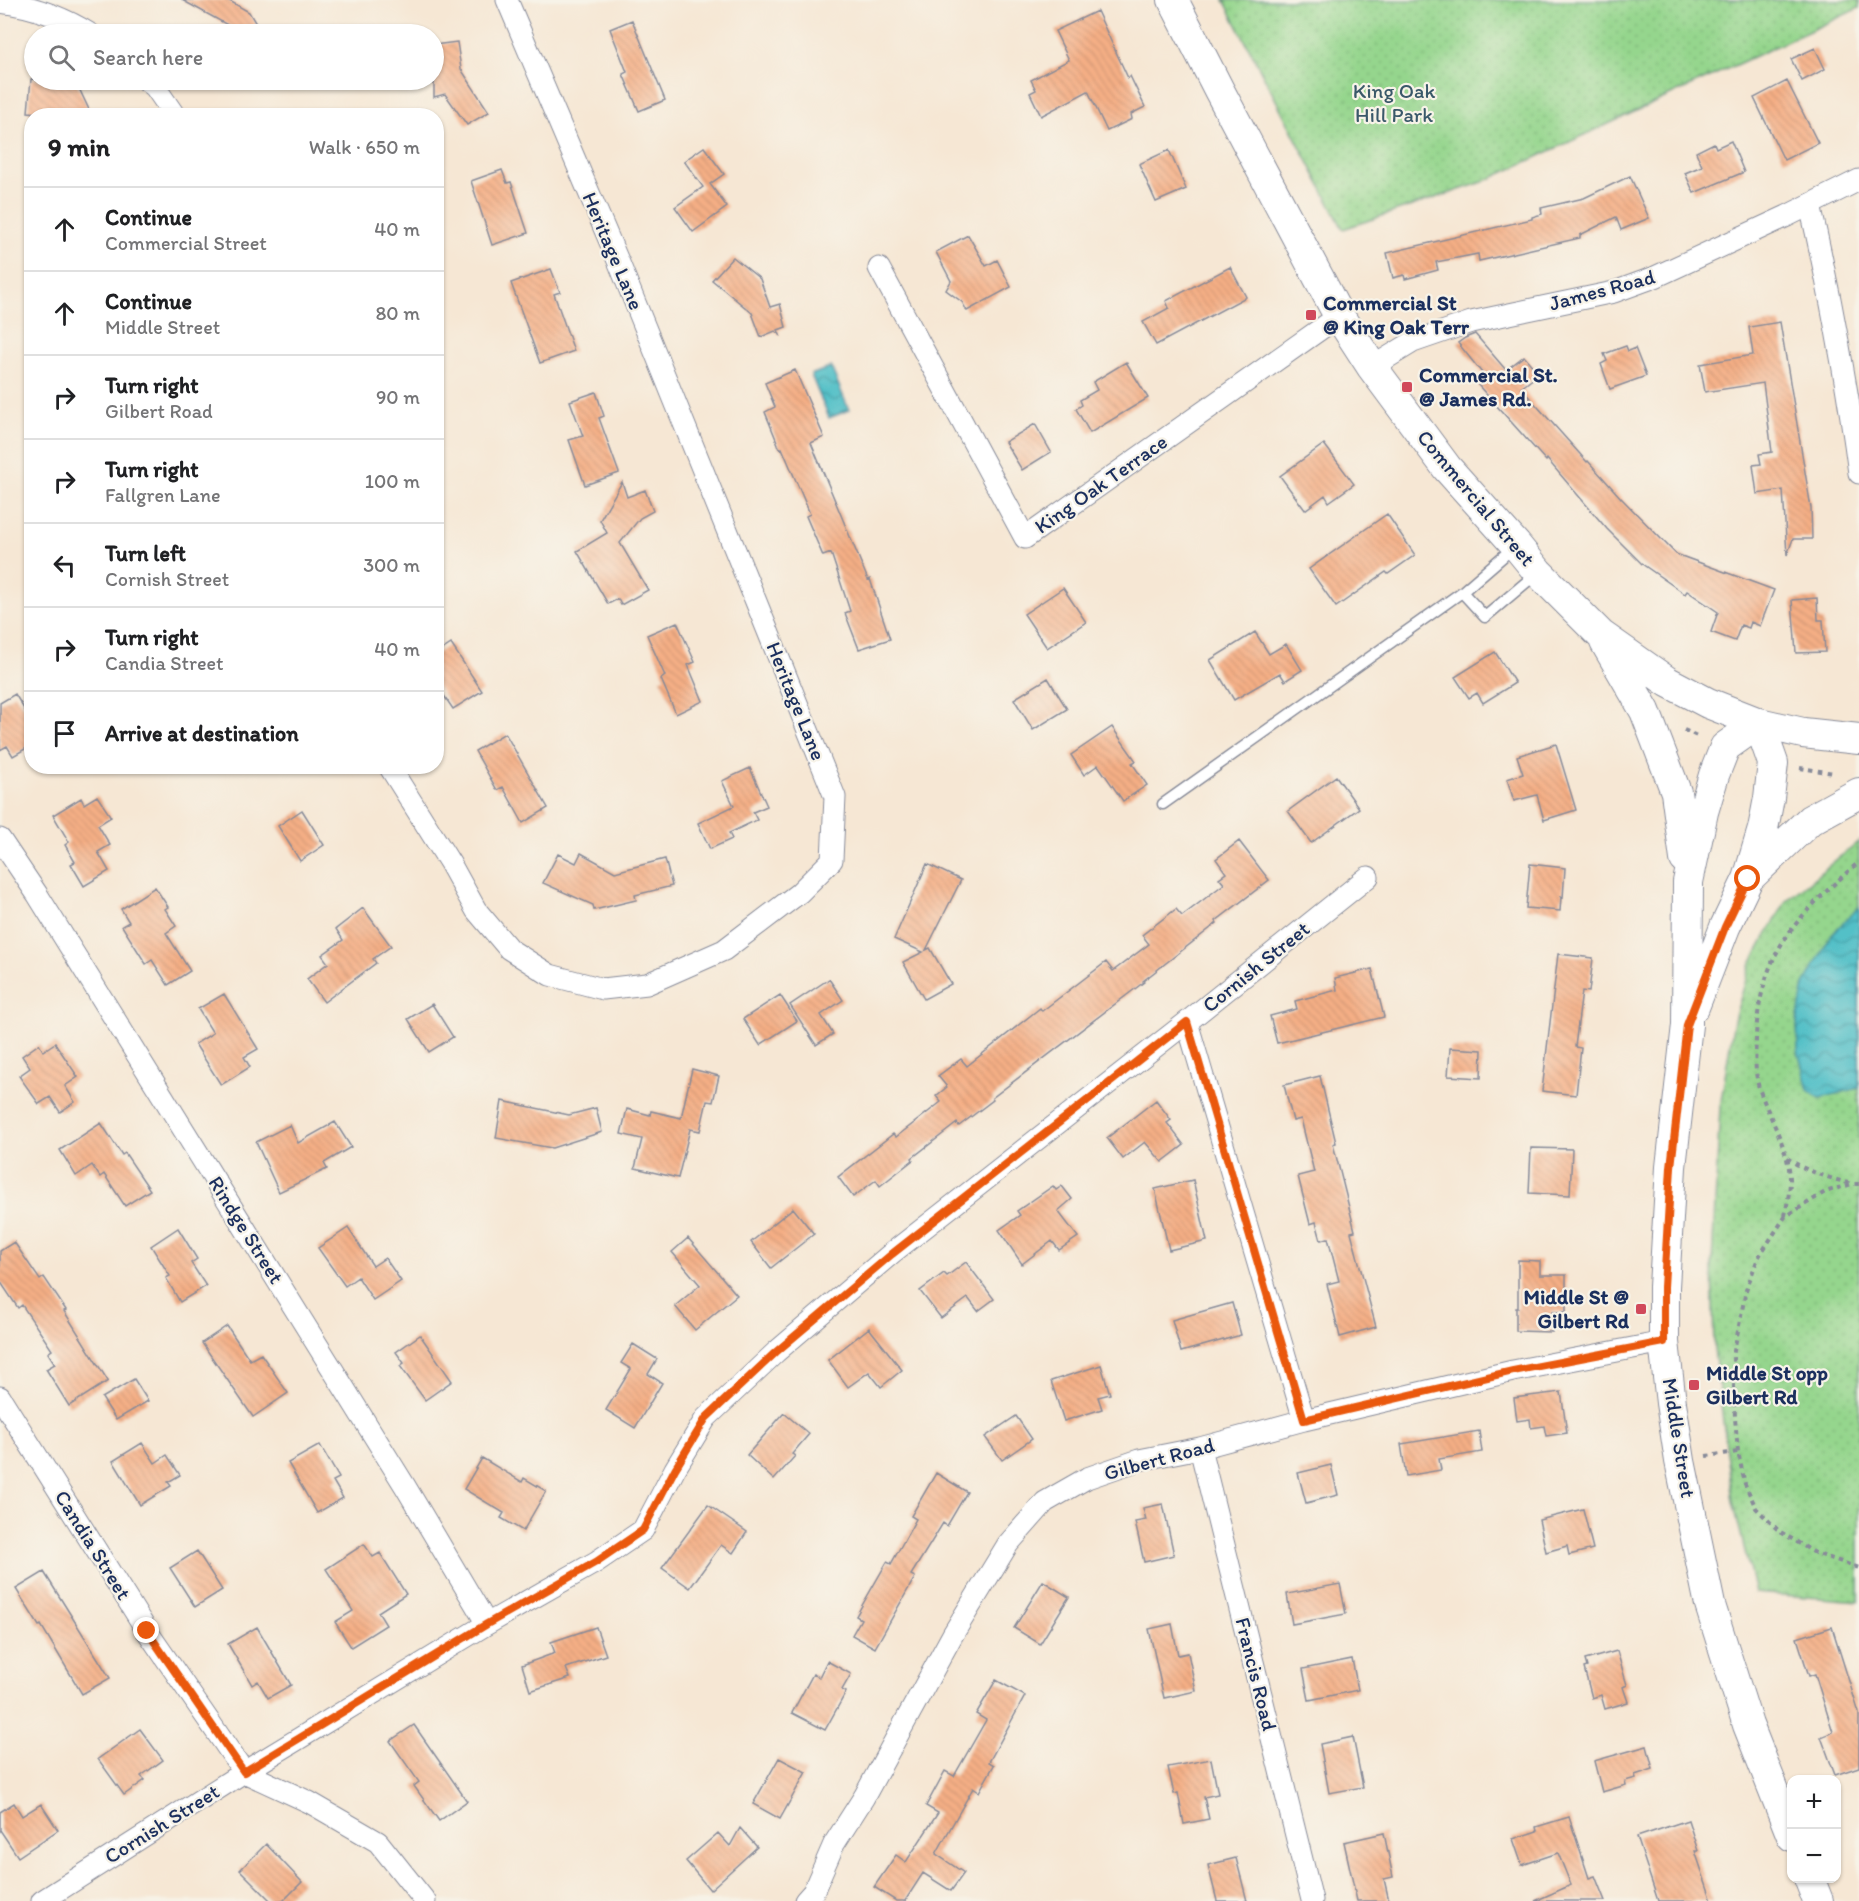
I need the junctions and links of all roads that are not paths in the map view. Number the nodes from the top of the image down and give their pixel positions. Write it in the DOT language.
graph roads {
  1 [pos="507,0"];
  2 [pos="1173,0"];
  3 [pos="0,2"];
  4 [pos="74,24"];
  5 [pos="157,90"];
  6 [pos="169,108"];
  7 [pos="1859,180"];
  8 [pos="1810,205"];
  9 [pos="879,268"];
  10 [pos="1339,316"];
  11 [pos="1372,367"];
  12 [pos="1859,472"];
  13 [pos="1516,544"];
  14 [pos="1538,572"];
  15 [pos="1462,592"];
  16 [pos="1601,635"];
  17 [pos="1759,723"];
  18 [pos="1859,739"];
  19 [pos="394,774"];
  20 [pos="1859,793"];
  21 [pos="1164,804"];
  22 [pos="0,840"];
  23 [pos="1368,878"];
  24 [pos="1748,879"];
  25 [pos="1688,882"];
  26 [pos="1187,1022"];
  27 [pos="1687,1025"];
  28 [pos="1664,1342"];
  29 [pos="0,1397"];
  30 [pos="1304,1420"];
  31 [pos="1200,1448"];
  32 [pos="487,1624"];
  33 [pos="244,1772"];
  34 [pos="1788,1829"];
  35 [pos="1811,1883"];
  36 [pos="1312,1900"];
  37 [pos="42,1901"];
  38 [pos="425,1901"];
  39 [pos="805,1901"];
  40 [pos="1818,1901"];
  1 -- 19 [label="street, Heritage Lane"];
  2 -- 10 [label="main road, Commercial Street"];
  3 -- 4 [label="street"];
  5 -- 6 [label="street"];
  7 -- 8 [label="street, James Road"];
  8 -- 11 [label="street, James Road"];
  8 -- 12 [label="street"];
  9 -- 10 [label="street, King Oak Terrace"];
  10 -- 11 [label="main road, Commercial Street"];
  11 -- 13 [label="main road, Commercial Street"];
  13 -- 14 [label="main road, Commercial Street"];
  13 -- 15 [label="lane"];
  14 -- 15 [label="lane"];
  14 -- 16 [label="main road, Commercial Street"];
  15 -- 21 [label="lane"];
  16 -- 17 [label="main road, Commercial Street"];
  16 -- 25 [label="main road"];
  17 -- 18 [label="main road, Commercial Street"];
  17 -- 24 [label="main road"];
  17 -- 25 [label="main road"];
  20 -- 24 [label="main road"];
  22 -- 32 [label="street, Rindge Street"];
  23 -- 26 [label="street, Cornish Street"];
  24 -- 27 [label="main road"];
  25 -- 27 [label="main road"];
  26 -- 30 [label="street"];
  26 -- 32 [label="street, Cornish Street"];
  27 -- 28 [label="main road, Middle Street"];
  28 -- 30 [label="street, Gilbert Road"];
  28 -- 34 [label="main road, Middle Street"];
  29 -- 33 [label="street, Candia Street"];
  30 -- 31 [label="street, Gilbert Road"];
  31 -- 36 [label="street, Francis Road"];
  31 -- 39 [label="street, Gilbert Road"];
  32 -- 33 [label="street, Cornish Street"];
  33 -- 37 [label="street, Cornish Street"];
  33 -- 38 [label="street"];
  35 -- 40 [label="main road"];
}
